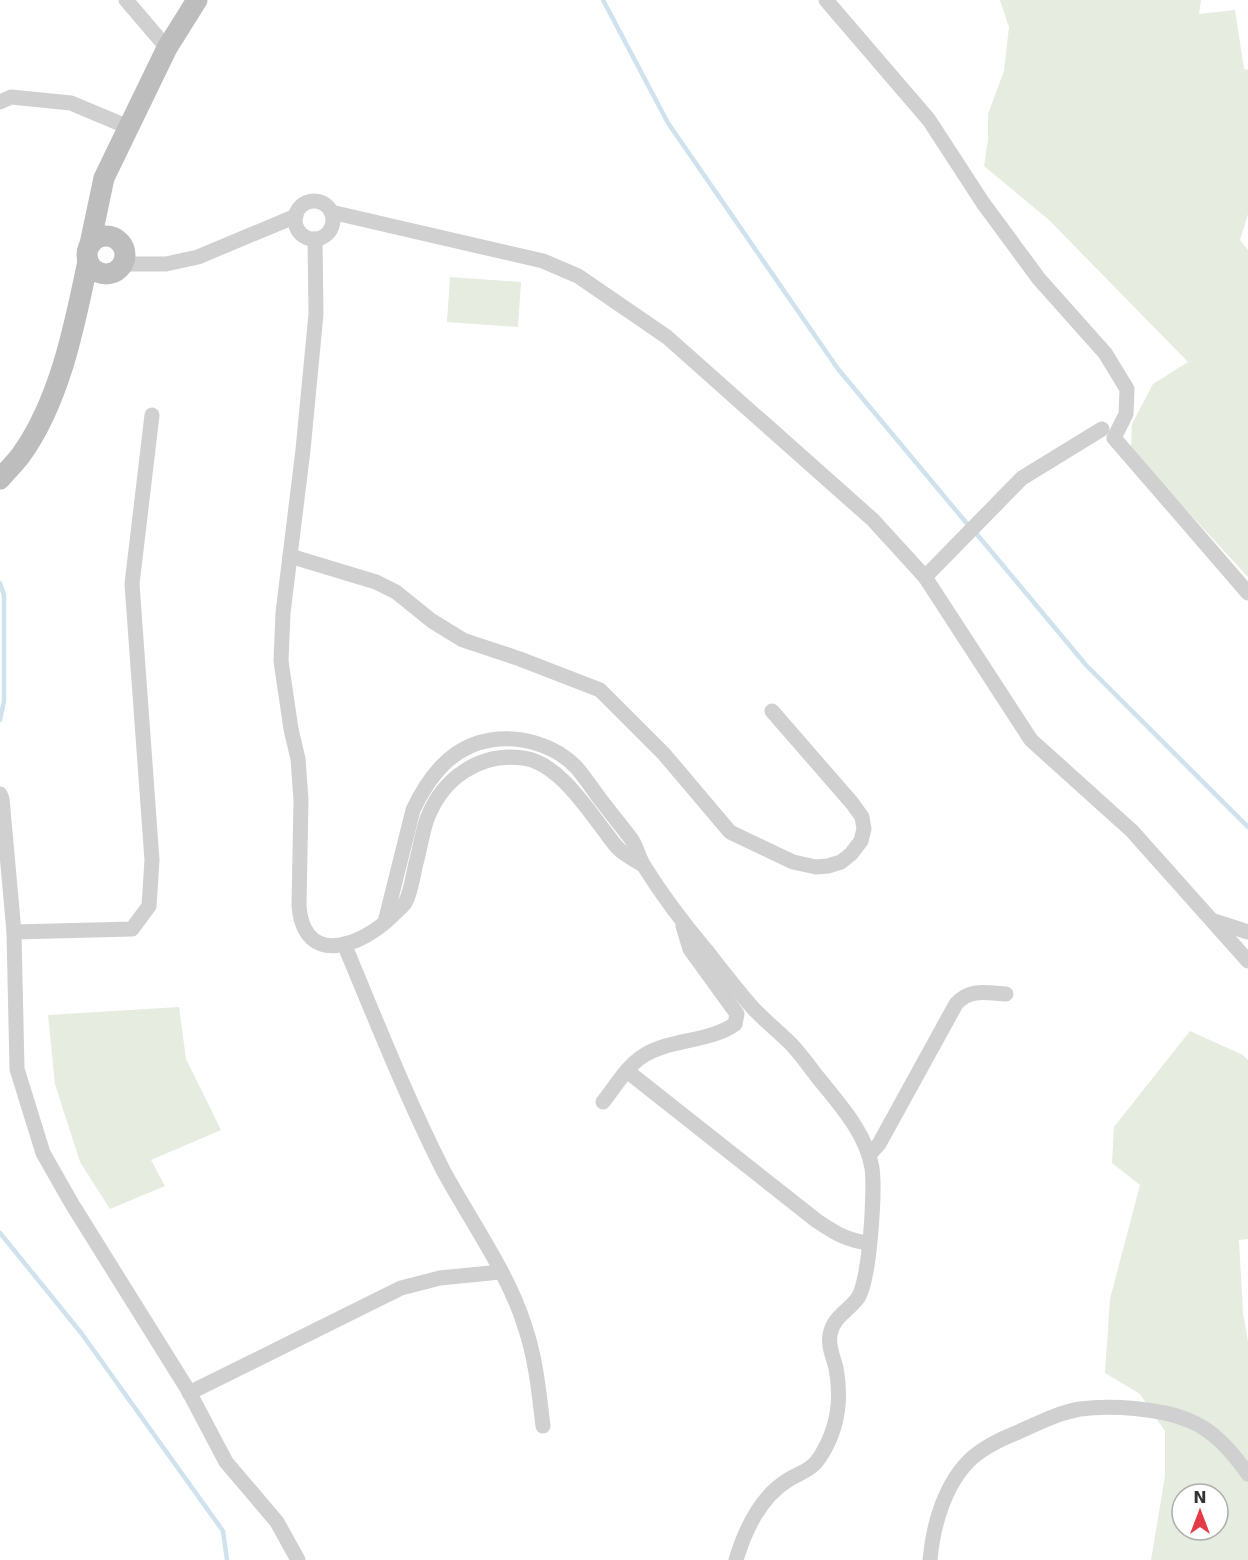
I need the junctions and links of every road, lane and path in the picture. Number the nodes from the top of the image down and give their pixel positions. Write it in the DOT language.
graph roads {
  1 [pos="126,0"];
  2 [pos="197,0"];
  3 [pos="826,0"];
  4 [pos="167,48"];
  5 [pos="0,102"];
  6 [pos="128,127"];
  7 [pos="100,194"];
  8 [pos="331,212"];
  9 [pos="296,216"];
  10 [pos="315,238"];
  11 [pos="116,239"];
  12 [pos="89,252"];
  13 [pos="123,264"];
  14 [pos="104,274"];
  15 [pos="81,293"];
  16 [pos="152,415"];
  17 [pos="1102,429"];
  18 [pos="0,479"];
  19 [pos="290,556"];
  20 [pos="925,577"];
  21 [pos="1248,593"];
  22 [pos="772,711"];
  23 [pos="0,794"];
  24 [pos="679,915"];
  25 [pos="1212,921"];
  26 [pos="14,932"];
  27 [pos="1248,932"];
  28 [pos="344,944"];
  29 [pos="1248,960"];
  30 [pos="1006,994"];
  31 [pos="627,1071"];
  32 [pos="603,1102"];
  33 [pos="869,1155"];
  34 [pos="869,1243"];
  35 [pos="500,1272"];
  36 [pos="189,1393"];
  37 [pos="543,1426"];
  38 [pos="1248,1474"];
  39 [pos="295,1559"];
  40 [pos="736,1560"];
  41 [pos="930,1560"];
  1 -- 4 [label="street"];
  2 -- 4 [label="street"];
  3 -- 21 [label="street"];
  4 -- 6 [label="street"];
  5 -- 6 [label="street"];
  6 -- 7 [label="street"];
  7 -- 11 [label="street"];
  7 -- 12 [label="street"];
  8 -- 9 [label="street"];
  8 -- 10 [label="street"];
  8 -- 20 [label="street"];
  9 -- 10 [label="street"];
  9 -- 13 [label="street"];
  10 -- 19 [label="street"];
  11 -- 12 [label="street"];
  11 -- 13 [label="street"];
  12 -- 14 [label="street"];
  12 -- 15 [label="street"];
  13 -- 14 [label="street"];
  14 -- 15 [label="street"];
  15 -- 18 [label="street"];
  16 -- 26 [label="street"];
  17 -- 20 [label="street"];
  19 -- 22 [label="street"];
  19 -- 28 [label="street"];
  20 -- 25 [label="street"];
  23 -- 26 [label="street"];
  24 -- 28 [label="street"];
  24 -- 31 [label="street"];
  24 -- 33 [label="street"];
  25 -- 27 [label="street"];
  25 -- 29 [label="street"];
  26 -- 36 [label="street"];
  28 -- 35 [label="street"];
  30 -- 33 [label="street"];
  31 -- 32 [label="street"];
  31 -- 34 [label="street"];
  33 -- 34 [label="street"];
  34 -- 40 [label="street"];
  35 -- 36 [label="street"];
  35 -- 37 [label="street"];
  36 -- 39 [label="street"];
  38 -- 41 [label="street"];
}
